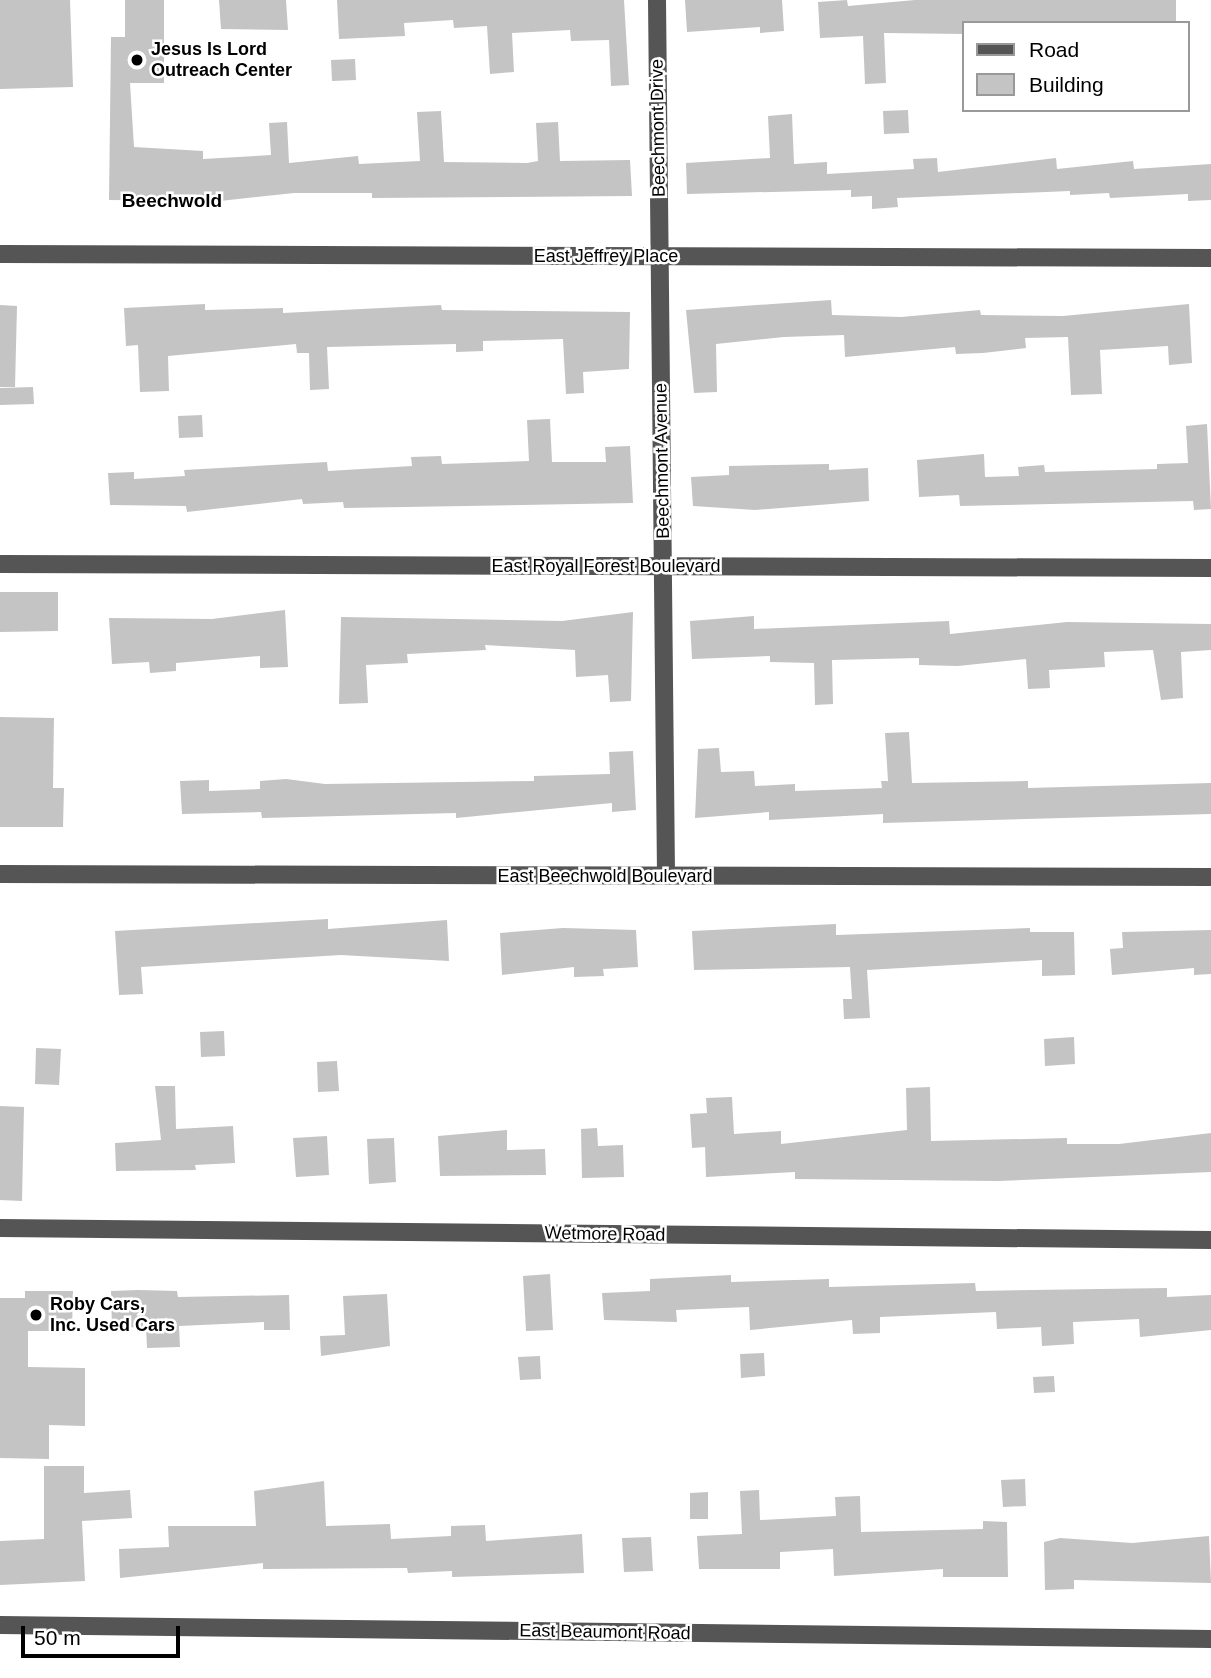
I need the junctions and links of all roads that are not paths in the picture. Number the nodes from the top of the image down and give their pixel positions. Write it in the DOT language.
graph roads {
  1 [pos="657,0"];
  2 [pos="0,254"];
  3 [pos="660,256"];
  4 [pos="1211,258"];
  5 [pos="0,564"];
  6 [pos="663,566"];
  7 [pos="1211,568"];
  8 [pos="0,874"];
  9 [pos="666,876"];
  10 [pos="1211,877"];
  11 [pos="0,1228"];
  12 [pos="1211,1240"];
  13 [pos="0,1625"];
  14 [pos="1211,1639"];
  1 -- 3 [label="street, Beechmont Drive"];
  2 -- 3 [label="street, East Jeffrey Place"];
  3 -- 4 [label="street, East Jeffrey Place"];
  3 -- 6 [label="street, Beechmont Avenue"];
  5 -- 6 [label="street, East Royal Forest Boulevard"];
  6 -- 7 [label="street, East Royal Forest Boulevard"];
  6 -- 9 [label="street, Beechmont Avenue"];
  8 -- 9 [label="street, East Beechwold Boulevard"];
  9 -- 10 [label="street, East Beechwold Boulevard"];
  11 -- 12 [label="street, Wetmore Road"];
  13 -- 14 [label="street, East Beaumont Road"];
}
